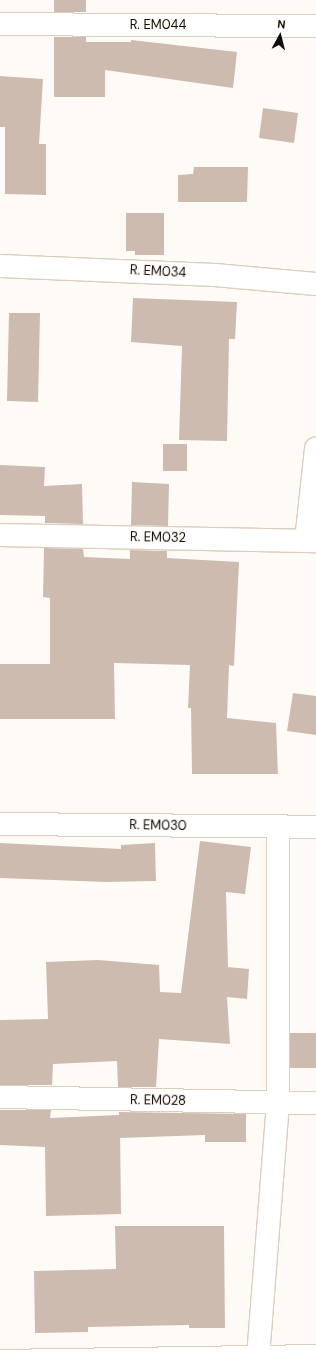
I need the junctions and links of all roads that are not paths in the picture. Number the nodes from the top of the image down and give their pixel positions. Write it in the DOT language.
graph roads {
  1 [pos="0,24"];
  2 [pos="316,26"];
  3 [pos="0,266"];
  4 [pos="316,284"];
  5 [pos="316,449"];
  6 [pos="0,535"];
  7 [pos="311,541"];
  8 [pos="0,824"];
  9 [pos="278,827"];
  10 [pos="316,827"];
  11 [pos="0,1098"];
  12 [pos="278,1103"];
  13 [pos="316,1103"];
  14 [pos="258,1356"];
  15 [pos="316,1356"];
  16 [pos="0,1361"];
  1 -- 2 [label="street, R. EM044"];
  3 -- 4 [label="street, R. EM034"];
  5 -- 7 [label="street"];
  6 -- 7 [label="street, R. EM032"];
  8 -- 9 [label="street, R. EM030"];
  9 -- 10 [label="street, R. EM030"];
  9 -- 12 [label="street"];
  11 -- 12 [label="street, R. EM028"];
  12 -- 13 [label="street, R. EM028"];
  12 -- 14 [label="street"];
  14 -- 15 [label="street"];
  14 -- 16 [label="street"];
}
